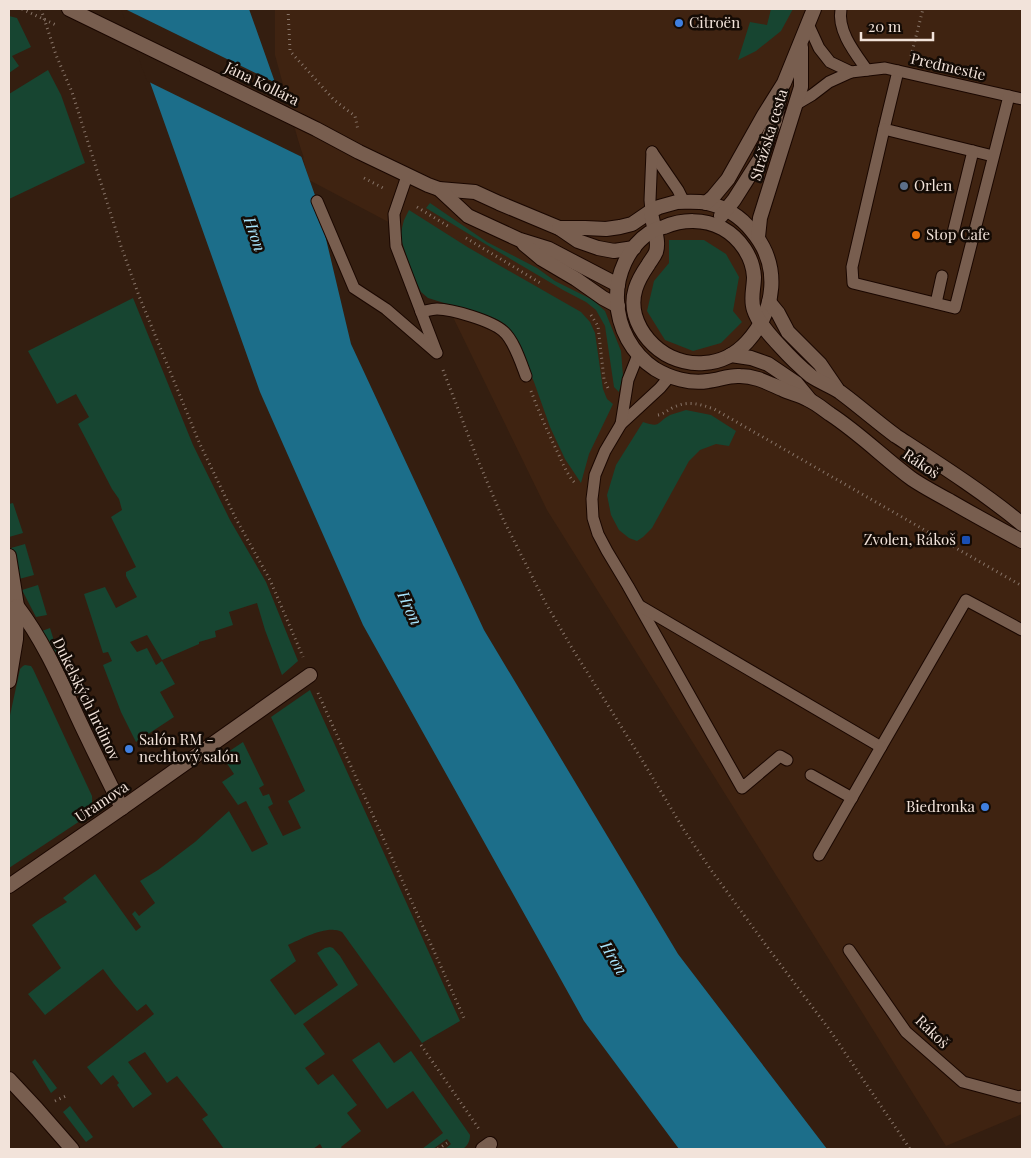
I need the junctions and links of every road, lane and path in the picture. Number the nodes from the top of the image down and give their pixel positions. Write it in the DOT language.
graph roads {
  1 [pos="22,9"];
  2 [pos="41,9"];
  3 [pos="69,9"];
  4 [pos="288,9"];
  5 [pos="814,9"];
  6 [pos="841,9"];
  7 [pos="923,9"];
  8 [pos="44,19"];
  9 [pos="808,24"];
  10 [pos="61,28"];
  11 [pos="800,41"];
  12 [pos="867,70"];
  13 [pos="851,72"];
  14 [pos="902,72"];
  15 [pos="784,83"];
  16 [pos="1008,96"];
  17 [pos="1022,99"];
  18 [pos="795,105"];
  19 [pos="884,129"];
  20 [pos="359,131"];
  21 [pos="973,151"];
  22 [pos="993,156"];
  23 [pos="407,176"];
  24 [pos="439,189"];
  25 [pos="317,201"];
  26 [pos="684,202"];
  27 [pos="706,203"];
  28 [pos="417,207"];
  29 [pos="726,210"];
  30 [pos="651,211"];
  31 [pos="706,222"];
  32 [pos="559,228"];
  33 [pos="454,230"];
  34 [pos="655,230"];
  35 [pos="461,235"];
  36 [pos="758,237"];
  37 [pos="952,238"];
  38 [pos="520,240"];
  39 [pos="634,248"];
  40 [pos="942,276"];
  41 [pos="543,284"];
  42 [pos="618,285"];
  43 [pos="632,299"];
  44 [pos="769,302"];
  45 [pos="936,303"];
  46 [pos="618,306"];
  47 [pos="589,310"];
  48 [pos="421,312"];
  49 [pos="761,323"];
  50 [pos="437,353"];
  51 [pos="638,355"];
  52 [pos="731,355"];
  53 [pos="682,361"];
  54 [pos="526,376"];
  55 [pos="670,376"];
  56 [pos="838,391"];
  57 [pos="810,400"];
  58 [pos="625,402"];
  59 [pos="638,409"];
  60 [pos="621,424"];
  61 [pos="593,490"];
  62 [pos="1022,524"];
  63 [pos="1022,541"];
  64 [pos="9,556"];
  65 [pos="1022,586"];
  66 [pos="638,605"];
  67 [pos="17,606"];
  68 [pos="1022,630"];
  69 [pos="310,675"];
  70 [pos="9,681"];
  71 [pos="881,748"];
  72 [pos="787,760"];
  73 [pos="812,775"];
  74 [pos="852,798"];
  75 [pos="122,808"];
  76 [pos="819,855"];
  77 [pos="9,886"];
  78 [pos="849,950"];
  79 [pos="464,1018"];
  80 [pos="421,1045"];
  81 [pos="9,1079"];
  82 [pos="68,1095"];
  83 [pos="1022,1096"];
  84 [pos="54,1101"];
  85 [pos="447,1143"];
  86 [pos="487,1147"];
  87 [pos="72,1149"];
  88 [pos="438,1149"];
  89 [pos="910,1149"];
  1 -- 8 [label="path"];
  2 -- 8 [label="path"];
  3 -- 23 [label="street, Jána Kollára"];
  4 -- 20 [label="path"];
  5 -- 9 [label="street, Strážska cesta"];
  6 -- 12 [label="lane"];
  7 -- 14 [label="path"];
  8 -- 10 [label="path"];
  8 -- 69 [label="path"];
  9 -- 11 [label="street, Strážska cesta"];
  9 -- 13 [label="lane"];
  11 -- 15 [label="street, Strážska cesta"];
  11 -- 18 [label="street, Strážska cesta"];
  12 -- 13 [label="lane, Predmestie"];
  12 -- 14 [label="lane, Predmestie"];
  13 -- 18 [label="lane, Predmestie"];
  14 -- 16 [label="lane, Predmestie"];
  14 -- 19 [label="lane"];
  15 -- 27 [label="street, Strážska cesta"];
  15 -- 29 [label="street, Strážska cesta"];
  16 -- 17 [label="lane, Predmestie"];
  16 -- 22 [label="lane"];
  18 -- 36 [label="street, Strážska cesta"];
  19 -- 21 [label="lane"];
  19 -- 45 [label="lane"];
  21 -- 22 [label="lane"];
  21 -- 37 [label="lane"];
  22 -- 45 [label="lane"];
  23 -- 24 [label="street, Jána Kollára"];
  23 -- 48 [label="lane"];
  24 -- 32 [label="street, Jána Kollára"];
  24 -- 38 [label="street, Jána Kollára"];
  25 -- 50 [label="lane"];
  26 -- 27 [label="street, Jána Kollára"];
  26 -- 30 [label="street, Jána Kollára"];
  26 -- 30 [label="lane"];
  27 -- 29 [label="street, Jána Kollára"];
  28 -- 33 [label="path"];
  29 -- 31 [label="street"];
  29 -- 36 [label="street, Jána Kollára"];
  30 -- 32 [label="street, Jána Kollára"];
  30 -- 34 [label="street"];
  31 -- 34 [label="street"];
  31 -- 49 [label="street"];
  32 -- 39 [label="street, Jána Kollára"];
  34 -- 39 [label="street"];
  34 -- 43 [label="street"];
  35 -- 41 [label="path"];
  36 -- 44 [label="street"];
  38 -- 42 [label="street, Jána Kollára"];
  38 -- 46 [label="street, Jána Kollára"];
  39 -- 42 [label="street"];
  40 -- 45 [label="lane"];
  42 -- 43 [label="street, Jána Kollára"];
  42 -- 46 [label="street"];
  43 -- 53 [label="street"];
  44 -- 49 [label="street"];
  44 -- 56 [label="street, Rákoš"];
  46 -- 51 [label="street"];
  47 -- 58 [label="path"];
  48 -- 50 [label="lane"];
  48 -- 54 [label="lane"];
  49 -- 52 [label="street"];
  49 -- 56 [label="street, Rákoš"];
  50 -- 89 [label="path"];
  51 -- 55 [label="street, Rákoš"];
  51 -- 58 [label="lane"];
  52 -- 53 [label="street"];
  52 -- 57 [label="street, Rákoš"];
  53 -- 55 [label="street"];
  54 -- 61 [label="path"];
  55 -- 57 [label="street, Rákoš"];
  55 -- 59 [label="lane"];
  56 -- 62 [label="street, Rákoš"];
  57 -- 63 [label="street, Rákoš"];
  58 -- 60 [label="lane"];
  59 -- 60 [label="lane"];
  59 -- 65 [label="path"];
  60 -- 61 [label="lane"];
  61 -- 66 [label="lane"];
  64 -- 67 [label="street, Dukelských hrdinov"];
  66 -- 71 [label="lane"];
  66 -- 72 [label="lane"];
  67 -- 70 [label="street, Dukelských hrdinov"];
  67 -- 75 [label="street, Dukelských hrdinov"];
  68 -- 71 [label="lane"];
  69 -- 75 [label="street, Uramova"];
  69 -- 79 [label="path"];
  71 -- 74 [label="lane"];
  73 -- 74 [label="lane"];
  74 -- 76 [label="lane"];
  75 -- 77 [label="street, Uramova"];
  78 -- 83 [label="lane, Rákoš"];
  80 -- 86 [label="path"];
  81 -- 87 [label="street"];
  82 -- 84 [label="path"];
  85 -- 88 [label="path"];
}
